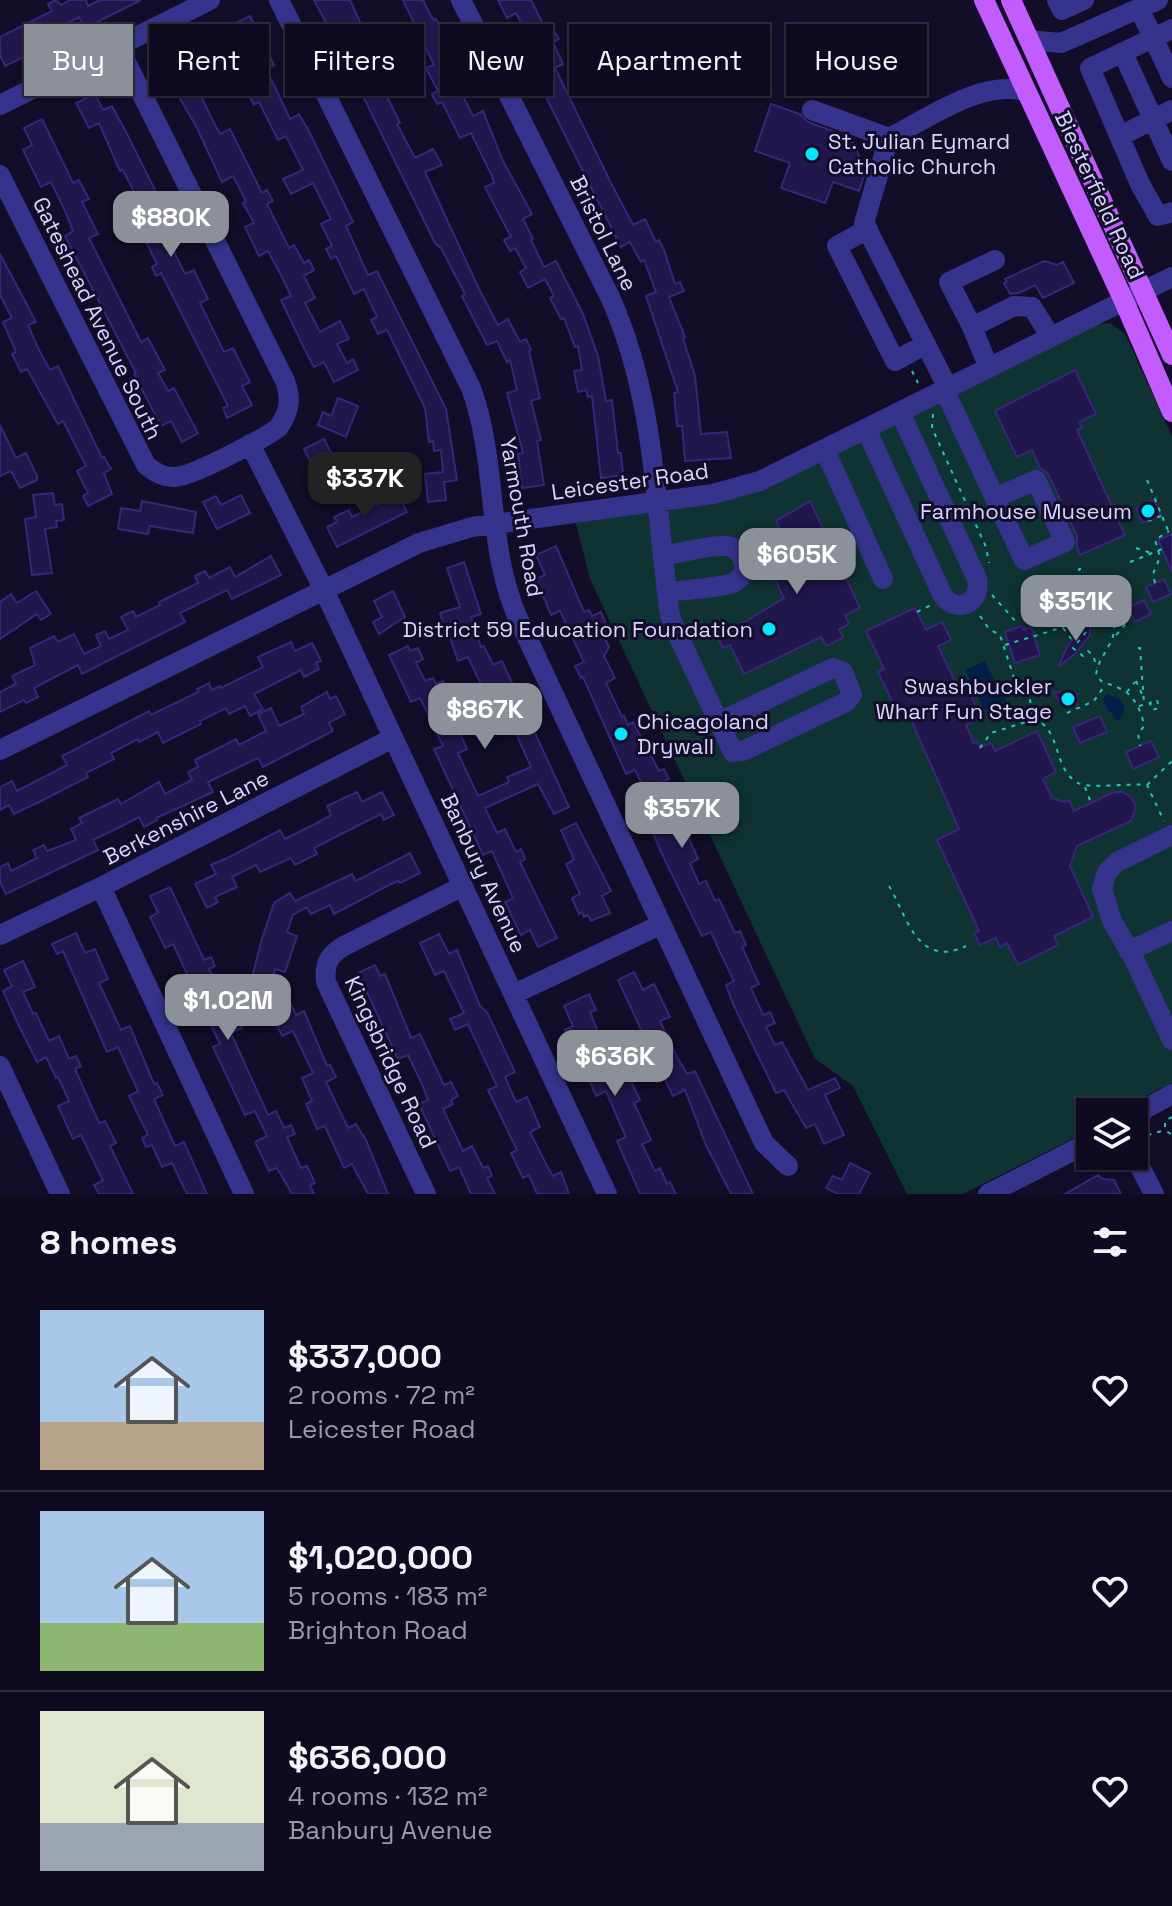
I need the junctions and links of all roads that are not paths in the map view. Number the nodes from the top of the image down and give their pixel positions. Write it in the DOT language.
graph roads {
  1 [pos="210,0"];
  2 [pos="279,0"];
  3 [pos="461,0"];
  4 [pos="984,0"];
  5 [pos="1011,0"];
  6 [pos="1057,0"];
  7 [pos="1084,0"];
  8 [pos="1149,4"];
  9 [pos="1163,34"];
  10 [pos="133,38"];
  11 [pos="1029,40"];
  12 [pos="1061,43"];
  13 [pos="1123,53"];
  14 [pos="1011,59"];
  15 [pos="133,76"];
  16 [pos="1046,77"];
  17 [pos="1172,78"];
  18 [pos="984,90"];
  19 [pos="1025,91"];
  20 [pos="24,93"];
  21 [pos="0,105"];
  22 [pos="812,110"];
  23 [pos="1163,114"];
  24 [pos="1120,136"];
  25 [pos="889,138"];
  26 [pos="1172,161"];
  27 [pos="0,175"];
  28 [pos="1172,212"];
  29 [pos="868,229"];
  30 [pos="995,260"];
  31 [pos="1172,277"];
  32 [pos="1143,291"];
  33 [pos="1124,301"];
  34 [pos="972,327"];
  35 [pos="1051,337"];
  36 [pos="926,344"];
  37 [pos="1172,355"];
  38 [pos="989,368"];
  39 [pos="939,393"];
  40 [pos="900,412"];
  41 [pos="1172,412"];
  42 [pos="866,429"];
  43 [pos="250,444"];
  44 [pos="825,450"];
  45 [pos="995,498"];
  46 [pos="657,503"];
  47 [pos="495,523"];
  48 [pos="663,556"];
  49 [pos="883,579"];
  50 [pos="324,590"];
  51 [pos="667,592"];
  52 [pos="719,722"];
  53 [pos="393,738"];
  54 [pos="0,750"];
  55 [pos="1171,835"];
  56 [pos="463,886"];
  57 [pos="101,887"];
  58 [pos="660,925"];
  59 [pos="1172,931"];
  60 [pos="0,935"];
  61 [pos="1129,951"];
  62 [pos="514,994"];
  63 [pos="1172,1040"];
  64 [pos="0,1066"];
  65 [pos="1172,1094"];
  66 [pos="1148,1107"];
  67 [pos="1076,1149"];
  68 [pos="788,1166"];
  69 [pos="1145,1170"];
  70 [pos="60,1194"];
  71 [pos="244,1194"];
  72 [pos="426,1194"];
  73 [pos="607,1194"];
  74 [pos="988,1194"];
  75 [pos="1154,1194"];
  1 -- 10 [label="street"];
  2 -- 47 [label="street, Yarmouth Road"];
  3 -- 46 [label="street, Bristol Lane"];
  4 -- 14 [label="main road, Biesterfield Road"];
  5 -- 11 [label="main road, Biesterfield Road"];
  6 -- 7 [label="street"];
  8 -- 9 [label="street"];
  8 -- 12 [label="street"];
  9 -- 13 [label="street"];
  9 -- 17 [label="street"];
  11 -- 12 [label="street"];
  11 -- 16 [label="main road, Biesterfield Road"];
  12 -- 16 [label="street"];
  13 -- 23 [label="street"];
  13 -- 24 [label="street"];
  14 -- 18 [label="street"];
  14 -- 19 [label="main road, Biesterfield Road"];
  15 -- 43 [label="street, Gateshead Avenue South"];
  16 -- 32 [label="main road, Biesterfield Road"];
  18 -- 19 [label="street"];
  18 -- 25 [label="street"];
  19 -- 33 [label="main road, Biesterfield Road"];
  20 -- 21 [label="street"];
  22 -- 25 [label="street"];
  23 -- 24 [label="street"];
  23 -- 26 [label="street"];
  24 -- 28 [label="street"];
  25 -- 29 [label="street"];
  27 -- 43 [label="street, Gateshead Avenue South"];
  29 -- 36 [label="street"];
  29 -- 36 [label="street"];
  30 -- 34 [label="street"];
  31 -- 32 [label="street, Leicester Road"];
  32 -- 33 [label="street, Leicester Road"];
  32 -- 37 [label="main road, Biesterfield Road"];
  33 -- 35 [label="street, Leicester Road"];
  33 -- 41 [label="main road, Biesterfield Road"];
  34 -- 35 [label="street"];
  34 -- 38 [label="street"];
  35 -- 38 [label="street, Leicester Road"];
  36 -- 39 [label="street"];
  38 -- 39 [label="street, Leicester Road"];
  39 -- 40 [label="street, Leicester Road"];
  39 -- 45 [label="street"];
  40 -- 42 [label="street, Leicester Road"];
  40 -- 42 [label="street"];
  42 -- 44 [label="street, Leicester Road"];
  43 -- 50 [label="street, Banbury Avenue"];
  44 -- 46 [label="street, Leicester Road"];
  44 -- 49 [label="street"];
  46 -- 47 [label="street, Leicester Road"];
  46 -- 48 [label="street, Bristol Lane"];
  47 -- 50 [label="street, Leicester Road"];
  47 -- 58 [label="street, Yarmouth Road"];
  48 -- 51 [label="street, Bristol Lane"];
  48 -- 51 [label="street"];
  50 -- 53 [label="street, Banbury Avenue"];
  50 -- 54 [label="street, Leicester Road"];
  51 -- 52 [label="street, Bristol Lane"];
  52 -- 52 [label="street, Bristol Lane"];
  53 -- 56 [label="street, Banbury Avenue"];
  53 -- 57 [label="street, Berkenshire Lane"];
  55 -- 61 [label="street"];
  56 -- 62 [label="street, Banbury Avenue"];
  56 -- 72 [label="street, Kingsbridge Road"];
  57 -- 60 [label="street, Berkenshire Lane"];
  57 -- 71 [label="street"];
  58 -- 62 [label="street"];
  58 -- 68 [label="street, Yarmouth Road"];
  59 -- 61 [label="street"];
  61 -- 63 [label="street"];
  62 -- 73 [label="street, Banbury Avenue"];
  64 -- 70 [label="street"];
  65 -- 66 [label="street"];
  67 -- 74 [label="street"];
  69 -- 75 [label="street"];
}
